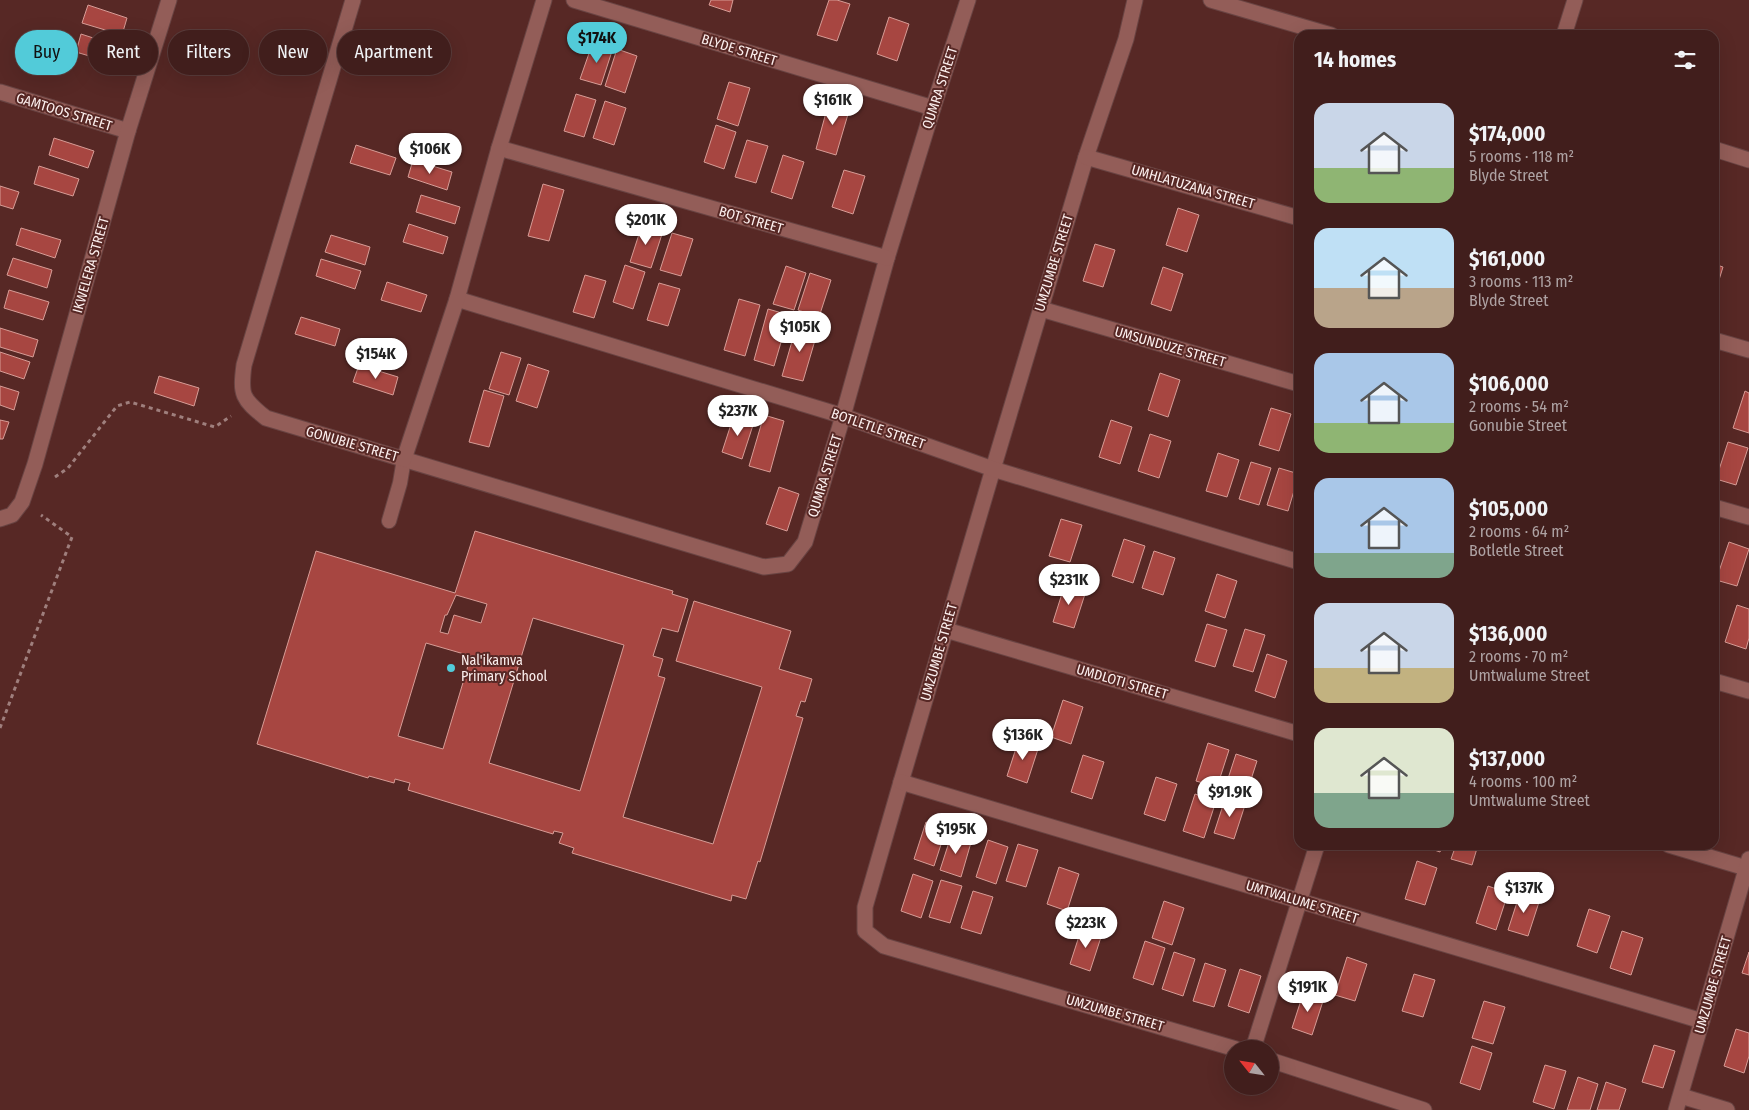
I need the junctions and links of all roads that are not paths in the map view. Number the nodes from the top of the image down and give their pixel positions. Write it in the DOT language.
graph roads {
  1 [pos="168,0"];
  2 [pos="353,0"];
  3 [pos="544,0"];
  4 [pos="574,0"];
  5 [pos="968,0"];
  6 [pos="1135,0"];
  7 [pos="1211,0"];
  8 [pos="1575,0"];
  9 [pos="1314,30"];
  10 [pos="1566,30"];
  11 [pos="0,92"];
  12 [pos="933,108"];
  13 [pos="128,131"];
  14 [pos="499,148"];
  15 [pos="1719,151"];
  16 [pos="1086,157"];
  17 [pos="1749,160"];
  18 [pos="1294,217"];
  19 [pos="887,258"];
  20 [pos="457,299"];
  21 [pos="1041,309"];
  22 [pos="1719,341"];
  23 [pos="1749,350"];
  24 [pos="1294,383"];
  25 [pos="843,416"];
  26 [pos="404,459"];
  27 [pos="993,469"];
  28 [pos="1719,508"];
  29 [pos="1749,517"];
  30 [pos="0,519"];
  31 [pos="389,521"];
  32 [pos="1294,560"];
  33 [pos="946,630"];
  34 [pos="1719,682"];
  35 [pos="1749,691"];
  36 [pos="1294,733"];
  37 [pos="902,782"];
  38 [pos="1316,850"];
  39 [pos="1691,850"];
  40 [pos="1748,863"];
  41 [pos="1745,886"];
  42 [pos="1301,901"];
  43 [pos="1702,1021"];
  44 [pos="1256,1040"];
  45 [pos="1224,1045"];
  46 [pos="1279,1063"];
  47 [pos="1678,1103"];
  48 [pos="1424,1110"];
  49 [pos="1727,1110"];
  1 -- 13 [label="street, IKWELERA STREET"];
  2 -- 26 [label="street, GONUBIE STREET"];
  3 -- 14 [label="street, GONUBIE STREET"];
  4 -- 12 [label="street, BLYDE STREET"];
  5 -- 12 [label="street, QUMRA STREET"];
  6 -- 16 [label="street, UMZUMBE STREET"];
  7 -- 9 [label="street"];
  8 -- 10 [label="street"];
  11 -- 13 [label="street, GAMTOOS STREET"];
  12 -- 19 [label="street, QUMRA STREET"];
  13 -- 30 [label="street, IKWELERA STREET"];
  14 -- 19 [label="street, BOT STREET"];
  14 -- 20 [label="street, GONUBIE STREET"];
  15 -- 17 [label="street"];
  16 -- 18 [label="street, UMHLATUZANA STREET"];
  16 -- 21 [label="street, UMZUMBE STREET"];
  19 -- 25 [label="street, QUMRA STREET"];
  20 -- 25 [label="street, BOTLETLE STREET"];
  20 -- 26 [label="street, GONUBIE STREET"];
  21 -- 24 [label="street, UMSUNDUZE STREET"];
  21 -- 27 [label="street, UMZUMBE STREET"];
  22 -- 23 [label="street"];
  25 -- 26 [label="street, QUMRA STREET"];
  25 -- 27 [label="street, BOTLETLE STREET"];
  26 -- 31 [label="lane"];
  27 -- 32 [label="street, BOTLETLE STREET"];
  27 -- 33 [label="street, UMZUMBE STREET"];
  28 -- 29 [label="street"];
  33 -- 36 [label="street, UMDLOTI STREET"];
  33 -- 37 [label="street, UMZUMBE STREET"];
  34 -- 35 [label="street"];
  37 -- 42 [label="street, UMTWALUME STREET"];
  37 -- 45 [label="street, UMZUMBE STREET"];
  38 -- 42 [label="street"];
  39 -- 40 [label="street"];
  40 -- 41 [label="street, UMZUMBE STREET"];
  41 -- 43 [label="street, UMZUMBE STREET"];
  42 -- 43 [label="street, UMTWALUME STREET"];
  42 -- 44 [label="street"];
  43 -- 47 [label="street, UMZUMBE STREET"];
  46 -- 48 [label="street"];
  47 -- 49 [label="street"];
}
